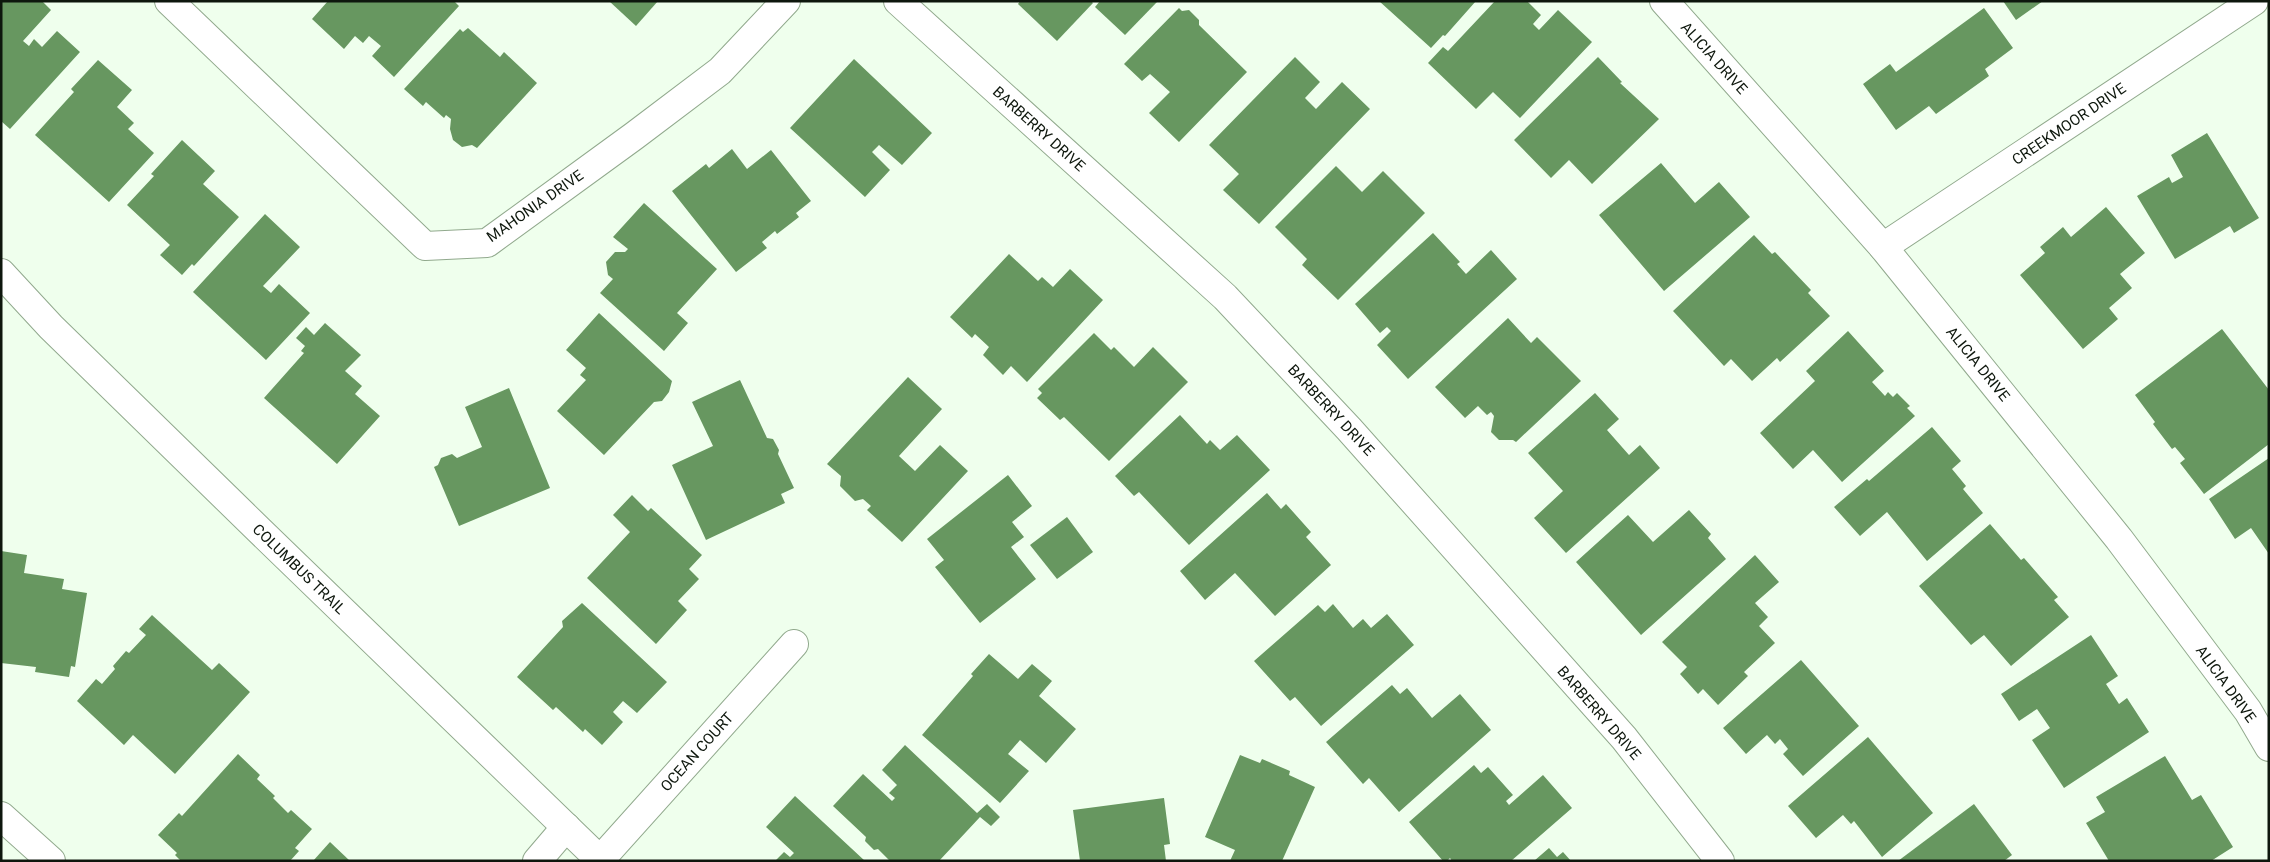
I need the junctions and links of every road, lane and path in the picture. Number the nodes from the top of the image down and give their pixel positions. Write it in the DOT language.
graph roads {
  1 [pos="169,1"];
  2 [pos="786,1"];
  3 [pos="898,1"];
  4 [pos="1664,1"];
  5 [pos="2254,1"];
  6 [pos="1884,247"];
  7 [pos="1,273"];
  8 [pos="794,644"];
  9 [pos="2269,747"];
  10 [pos="1,816"];
  11 [pos="566,827"];
  12 [pos="601,860"];
  13 [pos="51,861"];
  14 [pos="537,861"];
  15 [pos="1720,861"];
  1 -- 2 [label="street, MAHONIA DRIVE"];
  3 -- 15 [label="street, BARBERRY DRIVE"];
  4 -- 6 [label="street, ALICIA DRIVE"];
  5 -- 6 [label="street, CREEKMOOR DRIVE"];
  6 -- 9 [label="street, ALICIA DRIVE"];
  7 -- 11 [label="street, COLUMBUS TRAIL"];
  8 -- 12 [label="street, OCEAN COURT"];
  10 -- 13 [label="street"];
  11 -- 12 [label="street, COLUMBUS TRAIL"];
  11 -- 14 [label="street"];
}
